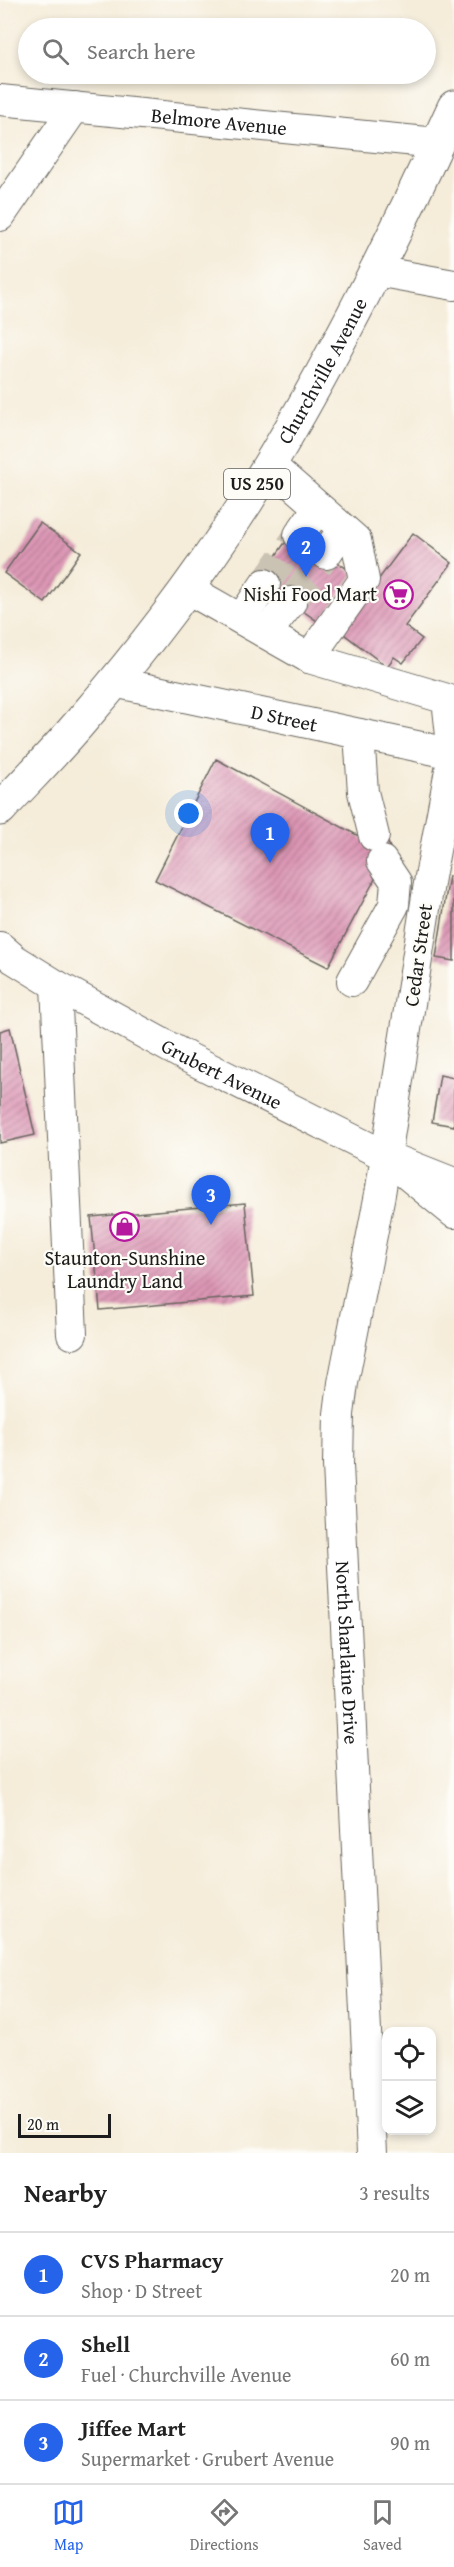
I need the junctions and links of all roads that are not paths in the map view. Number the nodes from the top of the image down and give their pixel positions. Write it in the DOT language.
graph roads {
  1 [pos="0,100"];
  2 [pos="75,107"];
  3 [pos="454,107"];
  4 [pos="437,143"];
  5 [pos="0,216"];
  6 [pos="376,271"];
  7 [pos="454,285"];
  8 [pos="269,465"];
  9 [pos="318,508"];
  10 [pos="343,529"];
  11 [pos="299,535"];
  12 [pos="326,554"];
  13 [pos="265,584"];
  14 [pos="186,588"];
  15 [pos="291,602"];
  16 [pos="254,626"];
  17 [pos="309,657"];
  18 [pos="114,682"];
  19 [pos="359,734"];
  20 [pos="453,754"];
  21 [pos="0,809"];
  22 [pos="5,954"];
  23 [pos="352,981"];
  24 [pos="56,985"];
  25 [pos="387,1156"];
  26 [pos="454,1182"];
  27 [pos="454,1213"];
  28 [pos="72,1334"];
  29 [pos="372,2153"];
  1 -- 2 [label="street, Belmore Avenue"];
  2 -- 4 [label="street, Belmore Avenue"];
  2 -- 5 [label="street"];
  3 -- 4 [label="main road, Churchville Avenue / US 250"];
  4 -- 6 [label="main road, Churchville Avenue / US 250"];
  6 -- 7 [label="street"];
  6 -- 8 [label="main road, Churchville Avenue / US 250"];
  8 -- 9 [label="street"];
  8 -- 14 [label="main road, Churchville Avenue / US 250"];
  9 -- 10 [label="street"];
  9 -- 11 [label="street"];
  10 -- 12 [label="street"];
  10 -- 17 [label="street"];
  13 -- 16 [label="street"];
  14 -- 16 [label="street"];
  14 -- 18 [label="main road, Churchville Avenue / US 250"];
  15 -- 16 [label="street"];
  16 -- 17 [label="street"];
  17 -- 20 [label="street, Cedar Street"];
  18 -- 19 [label="street, D Street"];
  18 -- 21 [label="main road, Churchville Avenue / US 250"];
  19 -- 20 [label="street, D Street"];
  19 -- 23 [label="street"];
  20 -- 25 [label="street, Cedar Street"];
  22 -- 24 [label="street, Grubert Avenue"];
  24 -- 25 [label="street, Grubert Avenue"];
  24 -- 28 [label="street"];
  25 -- 26 [label="street, Grubert Avenue"];
  25 -- 27 [label="street"];
  25 -- 29 [label="street, North Sharlaine Drive"];
}
